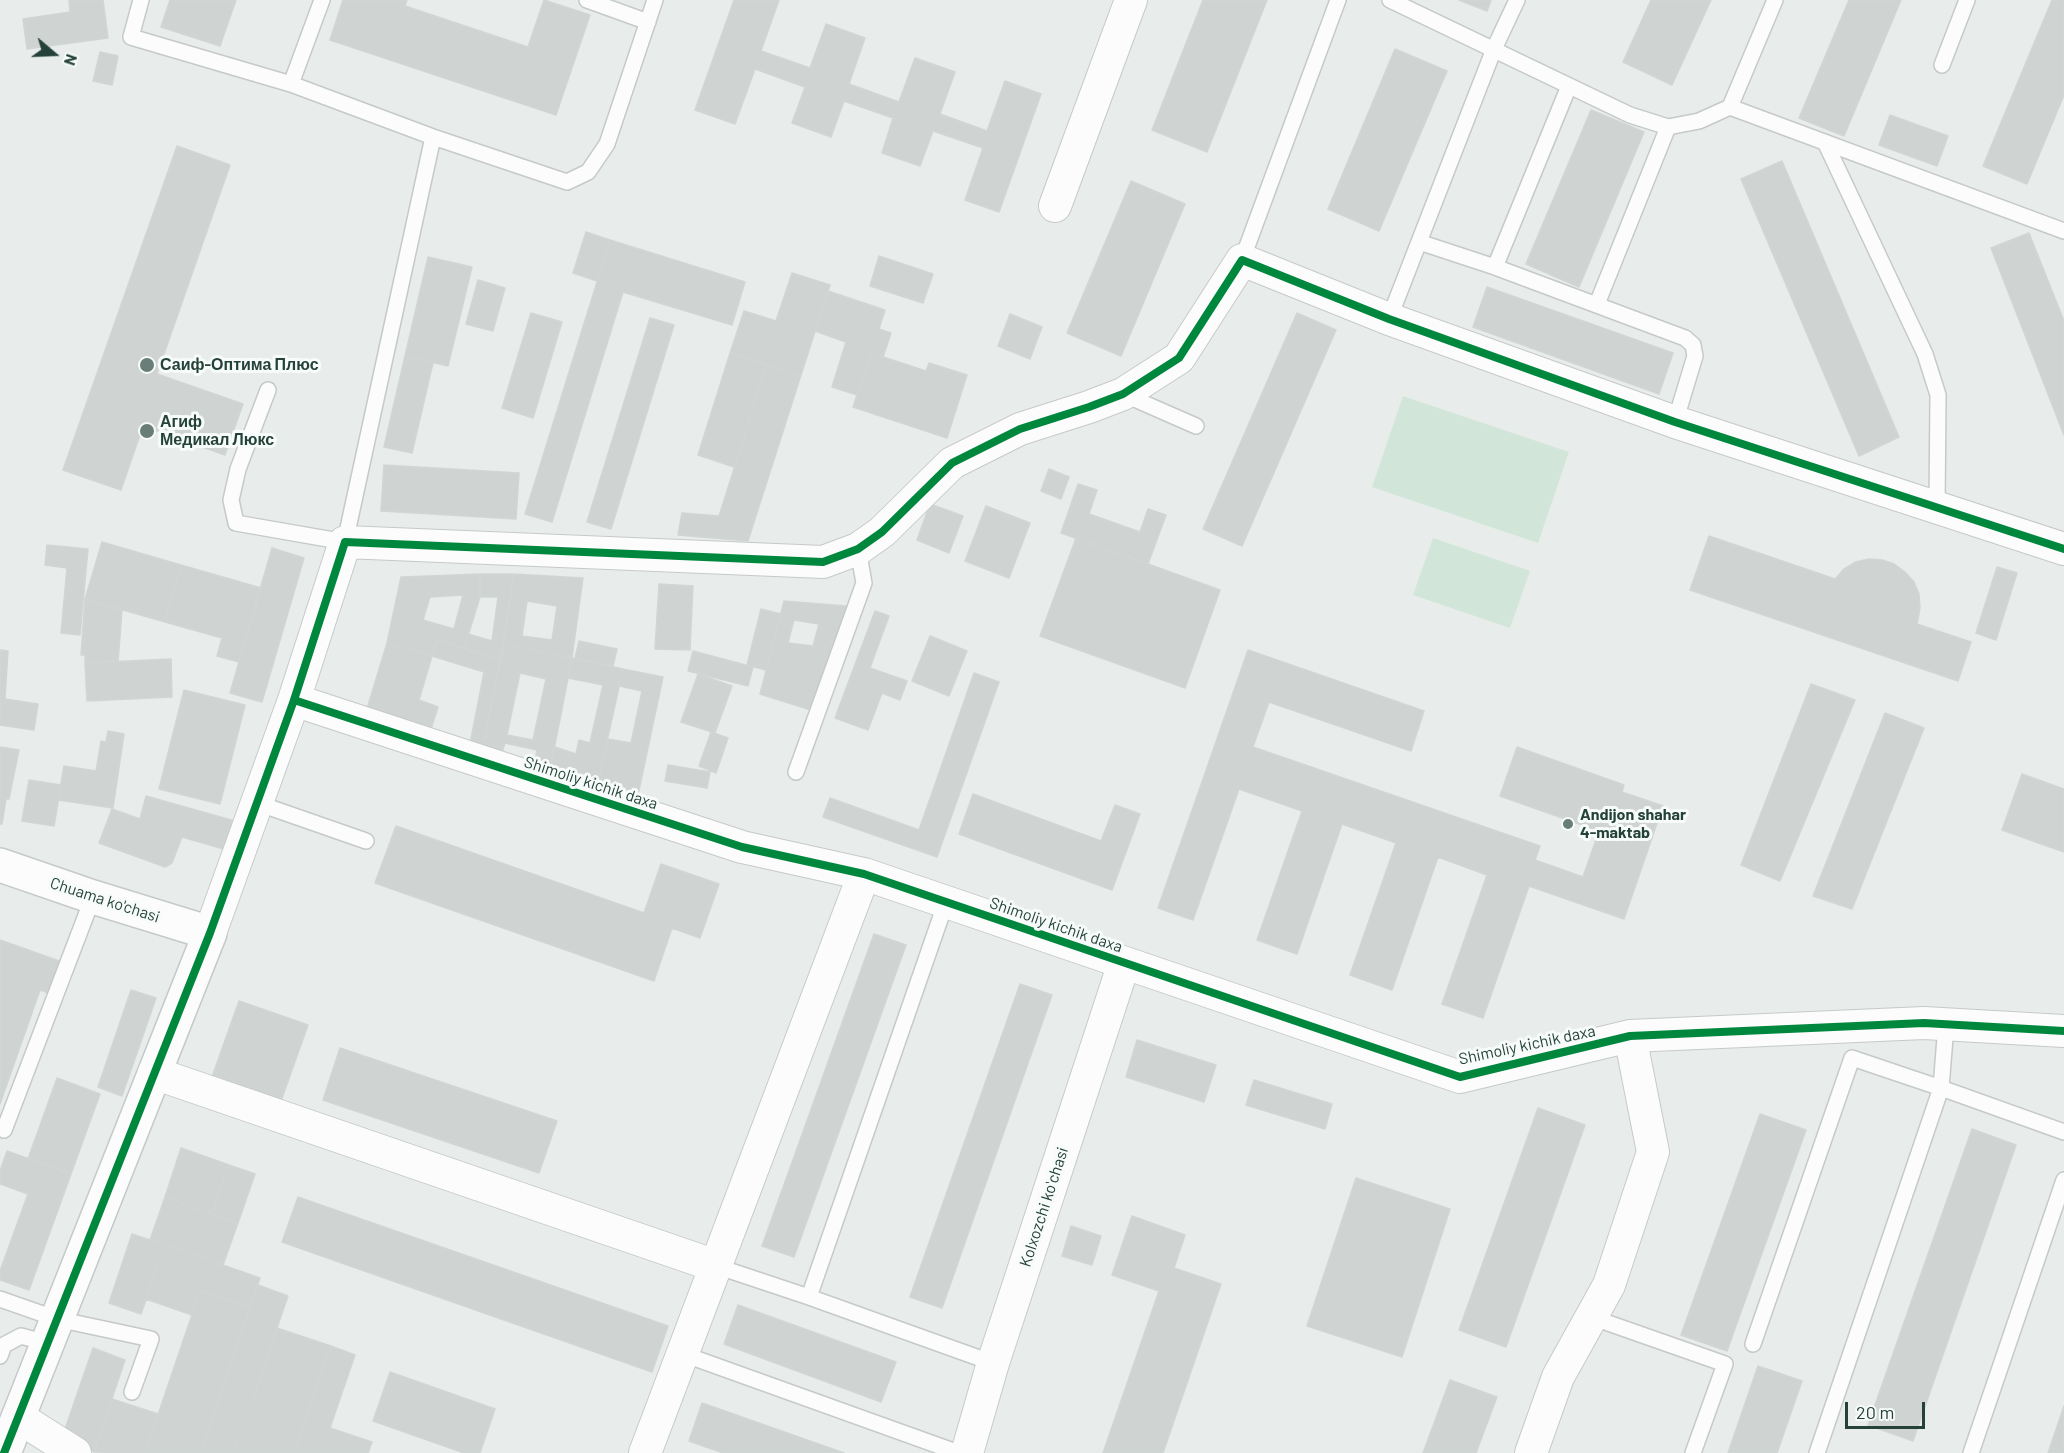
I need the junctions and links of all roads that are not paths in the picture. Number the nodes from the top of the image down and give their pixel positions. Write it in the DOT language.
graph roads {
  1 [pos="141,0"];
  2 [pos="322,0"];
  3 [pos="587,0"];
  4 [pos="655,0"];
  5 [pos="1131,0"];
  6 [pos="1338,0"];
  7 [pos="1390,0"];
  8 [pos="1517,0"];
  9 [pos="1775,0"];
  10 [pos="1967,0"];
  11 [pos="648,22"];
  12 [pos="1494,49"];
  13 [pos="1942,65"];
  14 [pos="291,84"];
  15 [pos="1569,86"];
  16 [pos="1730,106"];
  17 [pos="1668,127"];
  18 [pos="433,136"];
  19 [pos="1826,142"];
  20 [pos="1055,206"];
  21 [pos="2064,231"];
  22 [pos="1419,242"];
  23 [pos="1242,260"];
  24 [pos="1495,267"];
  25 [pos="1597,304"];
  26 [pos="1389,320"];
  27 [pos="268,390"];
  28 [pos="1123,394"];
  29 [pos="1675,422"];
  30 [pos="1196,426"];
  31 [pos="1937,508"];
  32 [pos="345,542"];
  33 [pos="858,549"];
  34 [pos="2064,549"];
  35 [pos="294,700"];
  36 [pos="796,772"];
  37 [pos="257,803"];
  38 [pos="366,841"];
  39 [pos="0,865"];
  40 [pos="864,874"];
  41 [pos="93,897"];
  42 [pos="946,902"];
  43 [pos="210,933"];
  44 [pos="1124,963"];
  45 [pos="1946,1025"];
  46 [pos="2064,1031"];
  47 [pos="1630,1036"];
  48 [pos="1851,1042"];
  49 [pos="154,1073"];
  50 [pos="1941,1088"];
  51 [pos="4,1130"];
  52 [pos="2064,1132"];
  53 [pos="2064,1180"];
  54 [pos="716,1266"];
  55 [pos="809,1297"];
  56 [pos="0,1299"];
  57 [pos="1591,1317"];
  58 [pos="52,1331"];
  59 [pos="1753,1344"];
  60 [pos="683,1354"];
  61 [pos="0,1356"];
  62 [pos="993,1363"];
  63 [pos="132,1392"];
  64 [pos="18,1416"];
  65 [pos="4,1453"];
  66 [pos="75,1453"];
  67 [pos="645,1453"];
  68 [pos="959,1453"];
  69 [pos="967,1453"];
  70 [pos="1531,1453"];
  71 [pos="1693,1453"];
  72 [pos="1817,1453"];
  73 [pos="1971,1453"];
  1 -- 14 [label="lane"];
  2 -- 14 [label="lane"];
  3 -- 11 [label="lane"];
  4 -- 11 [label="lane"];
  5 -- 20 [label="street"];
  6 -- 23 [label="lane"];
  7 -- 12 [label="lane"];
  8 -- 12 [label="lane"];
  9 -- 16 [label="lane"];
  10 -- 13 [label="lane"];
  11 -- 18 [label="lane"];
  12 -- 15 [label="lane"];
  12 -- 22 [label="lane"];
  14 -- 18 [label="lane"];
  15 -- 17 [label="lane"];
  15 -- 24 [label="lane"];
  16 -- 17 [label="lane"];
  16 -- 19 [label="lane"];
  17 -- 25 [label="lane"];
  18 -- 32 [label="lane"];
  19 -- 21 [label="lane"];
  19 -- 31 [label="lane"];
  22 -- 24 [label="lane"];
  22 -- 26 [label="lane"];
  23 -- 26 [label="street"];
  23 -- 28 [label="street"];
  24 -- 25 [label="lane"];
  25 -- 29 [label="lane"];
  26 -- 29 [label="street"];
  27 -- 32 [label="lane"];
  28 -- 30 [label="lane"];
  28 -- 33 [label="street"];
  29 -- 31 [label="street"];
  31 -- 34 [label="street"];
  32 -- 33 [label="street"];
  32 -- 35 [label="street"];
  33 -- 36 [label="lane"];
  35 -- 37 [label="street"];
  35 -- 40 [label="street, Shimoliy kichik daxa"];
  37 -- 38 [label="lane"];
  37 -- 43 [label="street"];
  39 -- 41 [label="street, Chuama ko'chasi"];
  40 -- 42 [label="street, Shimoliy kichik daxa"];
  40 -- 54 [label="street"];
  41 -- 43 [label="street, Chuama ko'chasi"];
  41 -- 51 [label="lane"];
  42 -- 44 [label="street, Shimoliy kichik daxa"];
  42 -- 55 [label="lane"];
  43 -- 49 [label="street"];
  44 -- 47 [label="street, Shimoliy kichik daxa"];
  44 -- 62 [label="street, Kolxozchi koʻchasi"];
  45 -- 46 [label="street, Shimoliy kichik daxa"];
  45 -- 48 [label="street, Shimoliy kichik daxa"];
  45 -- 50 [label="lane"];
  47 -- 48 [label="street, Shimoliy kichik daxa"];
  47 -- 57 [label="street"];
  48 -- 50 [label="lane"];
  48 -- 59 [label="lane"];
  49 -- 54 [label="street"];
  49 -- 58 [label="street"];
  50 -- 52 [label="lane"];
  50 -- 72 [label="lane"];
  53 -- 73 [label="lane"];
  54 -- 55 [label="lane"];
  54 -- 60 [label="street"];
  55 -- 62 [label="lane"];
  56 -- 58 [label="lane"];
  57 -- 70 [label="street"];
  57 -- 71 [label="lane"];
  58 -- 61 [label="lane"];
  58 -- 63 [label="lane"];
  58 -- 64 [label="street"];
  60 -- 67 [label="street"];
  60 -- 68 [label="lane"];
  62 -- 69 [label="street, Kolxozchi koʻchasi"];
  64 -- 65 [label="street"];
  64 -- 66 [label="street"];
}
